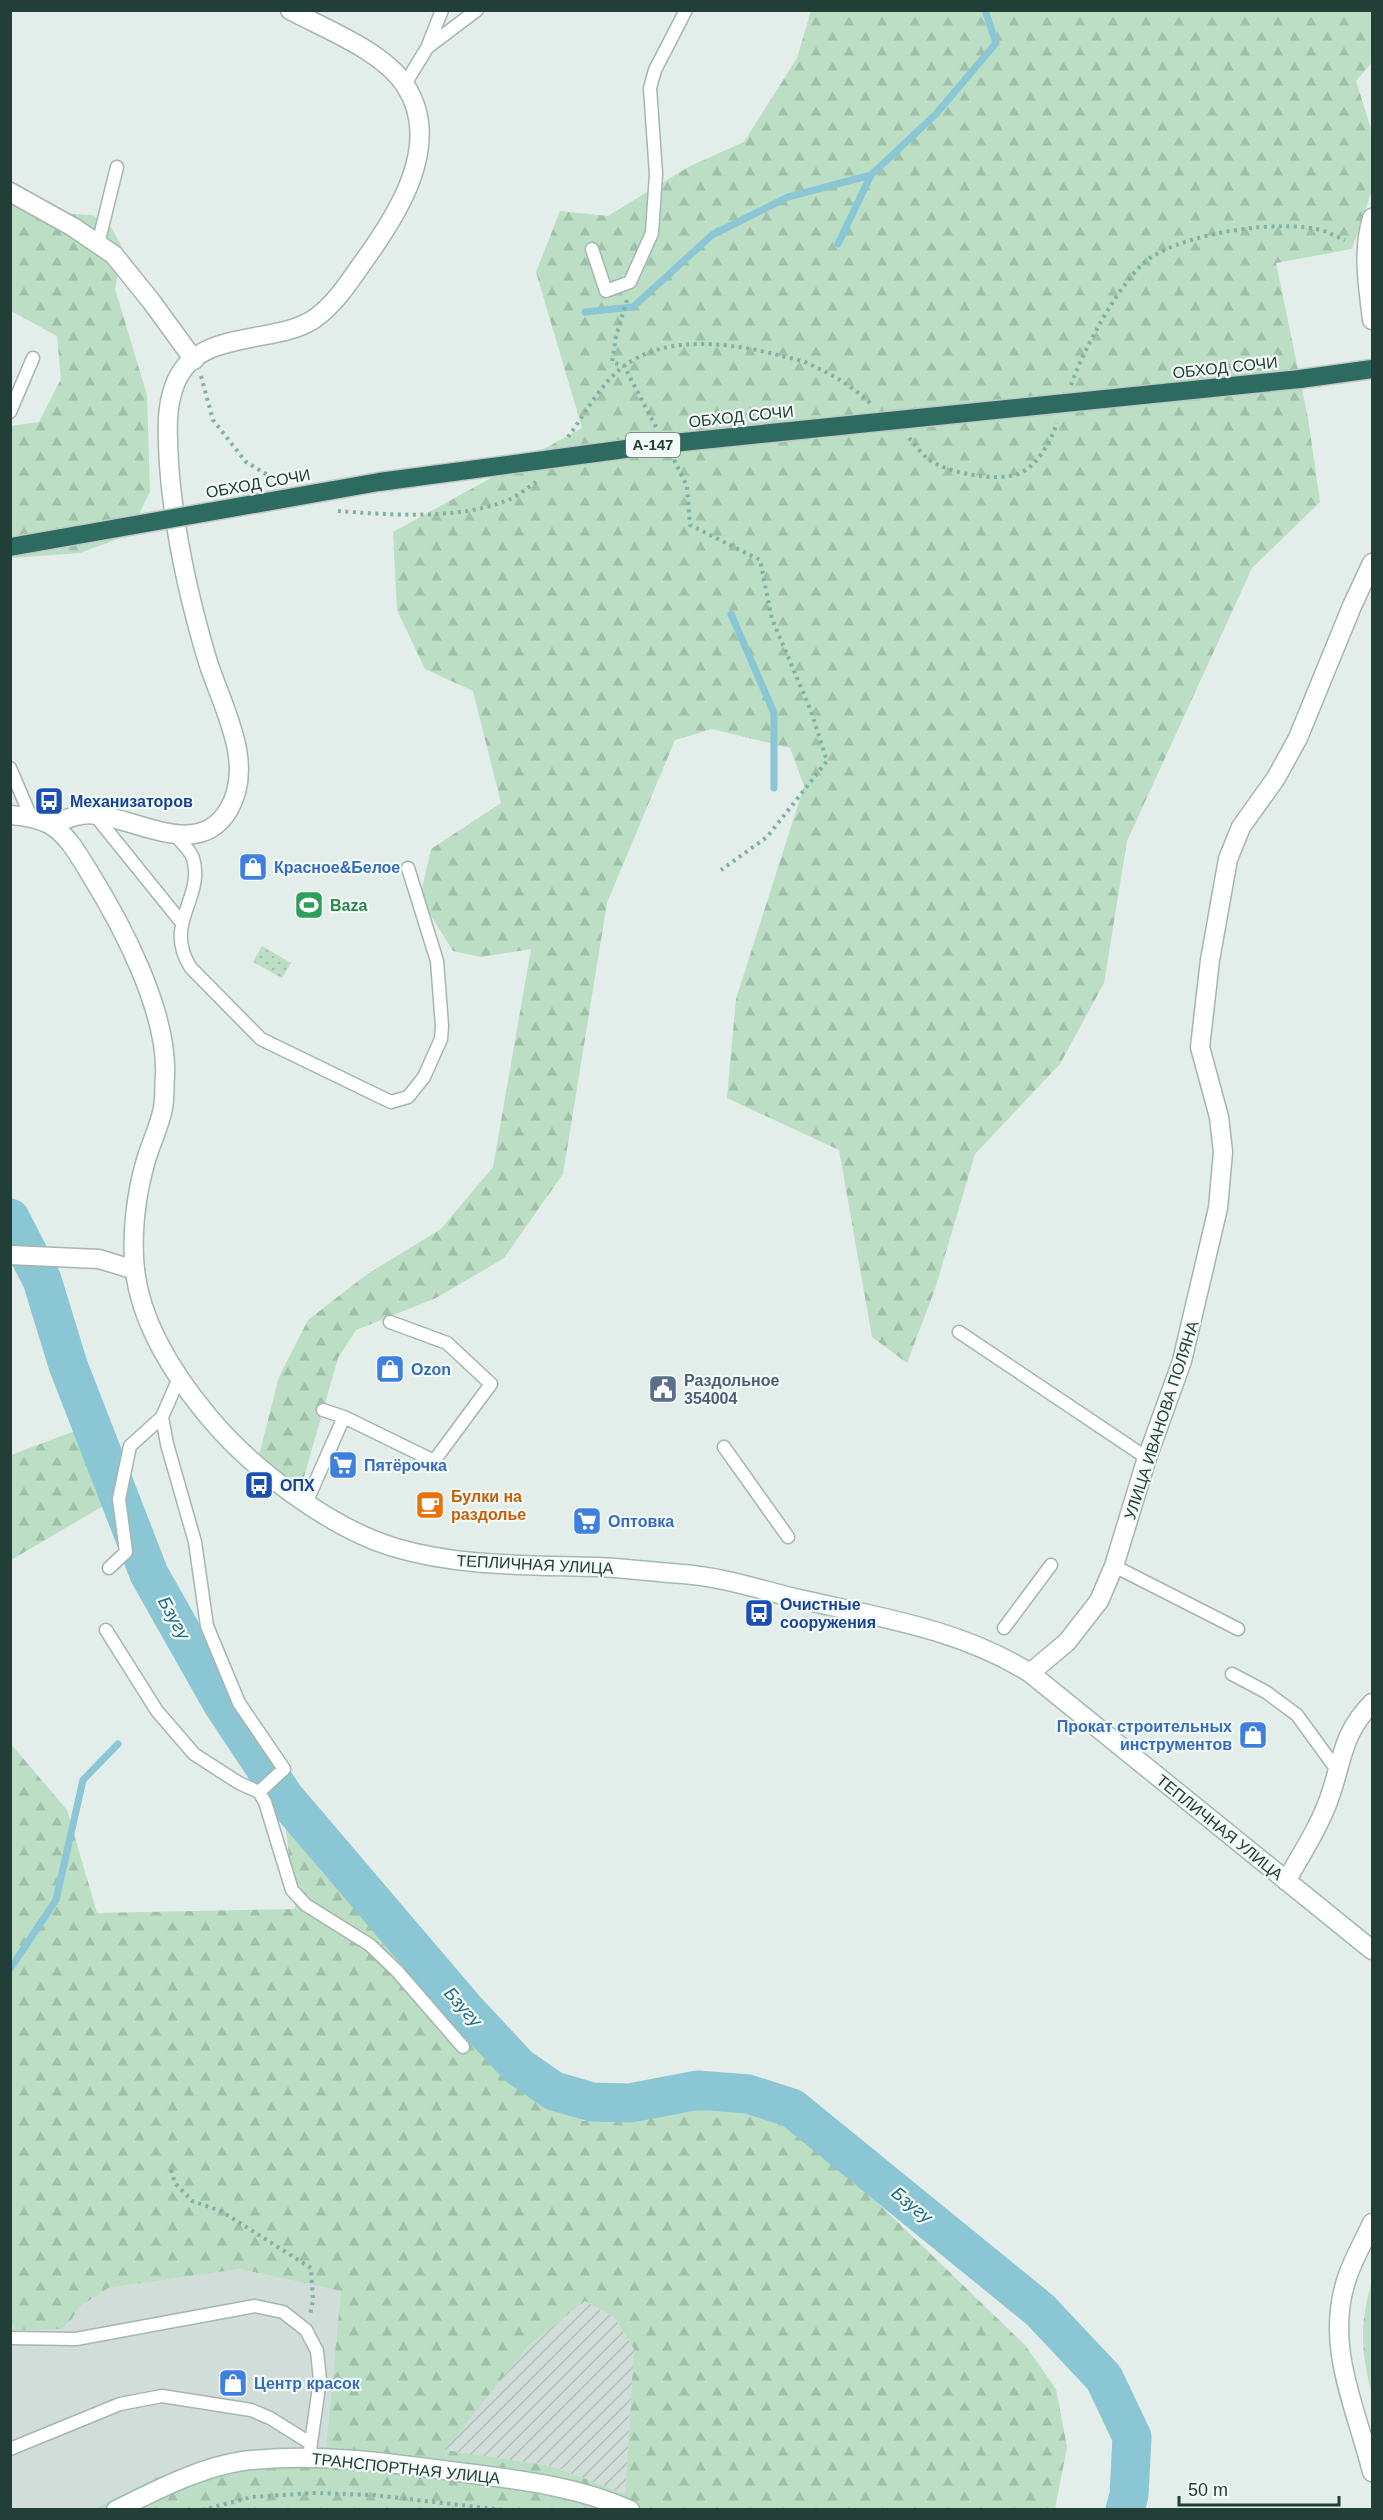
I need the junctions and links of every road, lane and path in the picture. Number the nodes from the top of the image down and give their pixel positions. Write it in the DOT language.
graph roads {
  1 [pos="290,10"];
  2 [pos="442,10"];
  3 [pos="477,10"];
  4 [pos="686,10"];
  5 [pos="427,48"];
  6 [pos="405,84"];
  7 [pos="117,167"];
  8 [pos="10,192"];
  9 [pos="1372,218"];
  10 [pos="1345,240"];
  11 [pos="98,244"];
  12 [pos="592,249"];
  13 [pos="625,308"];
  14 [pos="1372,320"];
  15 [pos="33,358"];
  16 [pos="194,360"];
  17 [pos="624,366"];
  18 [pos="1372,369"];
  19 [pos="1067,394"];
  20 [pos="878,410"];
  21 [pos="10,412"];
  22 [pos="1060,415"];
  23 [pos="903,433"];
  24 [pos="661,436"];
  25 [pos="564,444"];
  26 [pos="671,456"];
  27 [pos="539,480"];
  28 [pos="285,486"];
  29 [pos="334,510"];
  30 [pos="10,547"];
  31 [pos="1372,563"];
  32 [pos="10,768"];
  33 [pos="94,814"];
  34 [pos="10,815"];
  35 [pos="31,817"];
  36 [pos="51,825"];
  37 [pos="176,836"];
  38 [pos="408,868"];
  39 [pos="721,870"];
  40 [pos="182,923"];
  41 [pos="10,1256"];
  42 [pos="135,1270"];
  43 [pos="390,1322"];
  44 [pos="959,1332"];
  45 [pos="179,1378"];
  46 [pos="323,1410"];
  47 [pos="162,1417"];
  48 [pos="344,1417"];
  49 [pos="724,1447"];
  50 [pos="1147,1458"];
  51 [pos="306,1503"];
  52 [pos="788,1538"];
  53 [pos="1051,1565"];
  54 [pos="1114,1566"];
  55 [pos="109,1568"];
  56 [pos="1004,1628"];
  57 [pos="1238,1629"];
  58 [pos="106,1630"];
  59 [pos="1030,1673"];
  60 [pos="1232,1674"];
  61 [pos="1372,1703"];
  62 [pos="1337,1770"];
  63 [pos="259,1792"];
  64 [pos="1286,1881"];
  65 [pos="1372,1950"];
  66 [pos="463,2047"];
  67 [pos="171,2170"];
  68 [pos="1372,2223"];
  69 [pos="314,2301"];
  70 [pos="10,2338"];
  71 [pos="10,2449"];
  72 [pos="310,2450"];
  73 [pos="1372,2472"];
  74 [pos="116,2510"];
  75 [pos="202,2510"];
  76 [pos="504,2510"];
  77 [pos="630,2510"];
  1 -- 6 [label="street"];
  2 -- 5 [label="lane"];
  3 -- 5 [label="lane"];
  4 -- 12 [label="lane"];
  5 -- 6 [label="lane"];
  6 -- 16 [label="street"];
  7 -- 11 [label="lane"];
  8 -- 11 [label="street"];
  9 -- 14 [label="street"];
  10 -- 19 [label="path"];
  11 -- 16 [label="street"];
  13 -- 17 [label="path"];
  15 -- 21 [label="lane"];
  16 -- 28 [label="path"];
  16 -- 37 [label="street"];
  17 -- 20 [label="path"];
  17 -- 24 [label="path"];
  17 -- 25 [label="path"];
  18 -- 30 [label="highway, ОБХОД СОЧИ / А-147, bridge"];
  22 -- 23 [label="path"];
  26 -- 39 [label="path"];
  27 -- 29 [label="path"];
  31 -- 50 [label="street, УЛИЦА ИВАНОВА ПОЛЯНА"];
  32 -- 35 [label="lane"];
  33 -- 36 [label="street"];
  33 -- 37 [label="street"];
  33 -- 40 [label="lane"];
  34 -- 35 [label="street, ТЕПЛИЧНАЯ УЛИЦА"];
  35 -- 36 [label="street, ТЕПЛИЧНАЯ УЛИЦА"];
  36 -- 42 [label="street, ТЕПЛИЧНАЯ УЛИЦА"];
  37 -- 40 [label="lane"];
  38 -- 40 [label="lane"];
  41 -- 42 [label="street"];
  42 -- 45 [label="street, ТЕПЛИЧНАЯ УЛИЦА"];
  43 -- 48 [label="lane"];
  44 -- 50 [label="lane"];
  45 -- 47 [label="lane"];
  45 -- 51 [label="street, ТЕПЛИЧНАЯ УЛИЦА"];
  46 -- 48 [label="lane"];
  47 -- 55 [label="lane"];
  47 -- 63 [label="lane"];
  48 -- 51 [label="lane"];
  49 -- 52 [label="lane"];
  50 -- 54 [label="street, УЛИЦА ИВАНОВА ПОЛЯНА"];
  51 -- 59 [label="street, ТЕПЛИЧНАЯ УЛИЦА"];
  53 -- 56 [label="lane"];
  54 -- 57 [label="lane"];
  54 -- 59 [label="street, УЛИЦА ИВАНОВА ПОЛЯНА"];
  58 -- 63 [label="lane"];
  59 -- 64 [label="street, ТЕПЛИЧНАЯ УЛИЦА"];
  60 -- 62 [label="lane"];
  61 -- 62 [label="street"];
  62 -- 64 [label="street"];
  63 -- 66 [label="lane"];
  64 -- 65 [label="street, ТЕПЛИЧНАЯ УЛИЦА"];
  67 -- 69 [label="path"];
  68 -- 73 [label="street"];
  70 -- 72 [label="lane"];
  71 -- 72 [label="lane"];
  72 -- 74 [label="street, ТРАНСПОРТНАЯ УЛИЦА"];
  72 -- 77 [label="street, ТРАНСПОРТНАЯ УЛИЦА"];
  75 -- 76 [label="path"];
}
